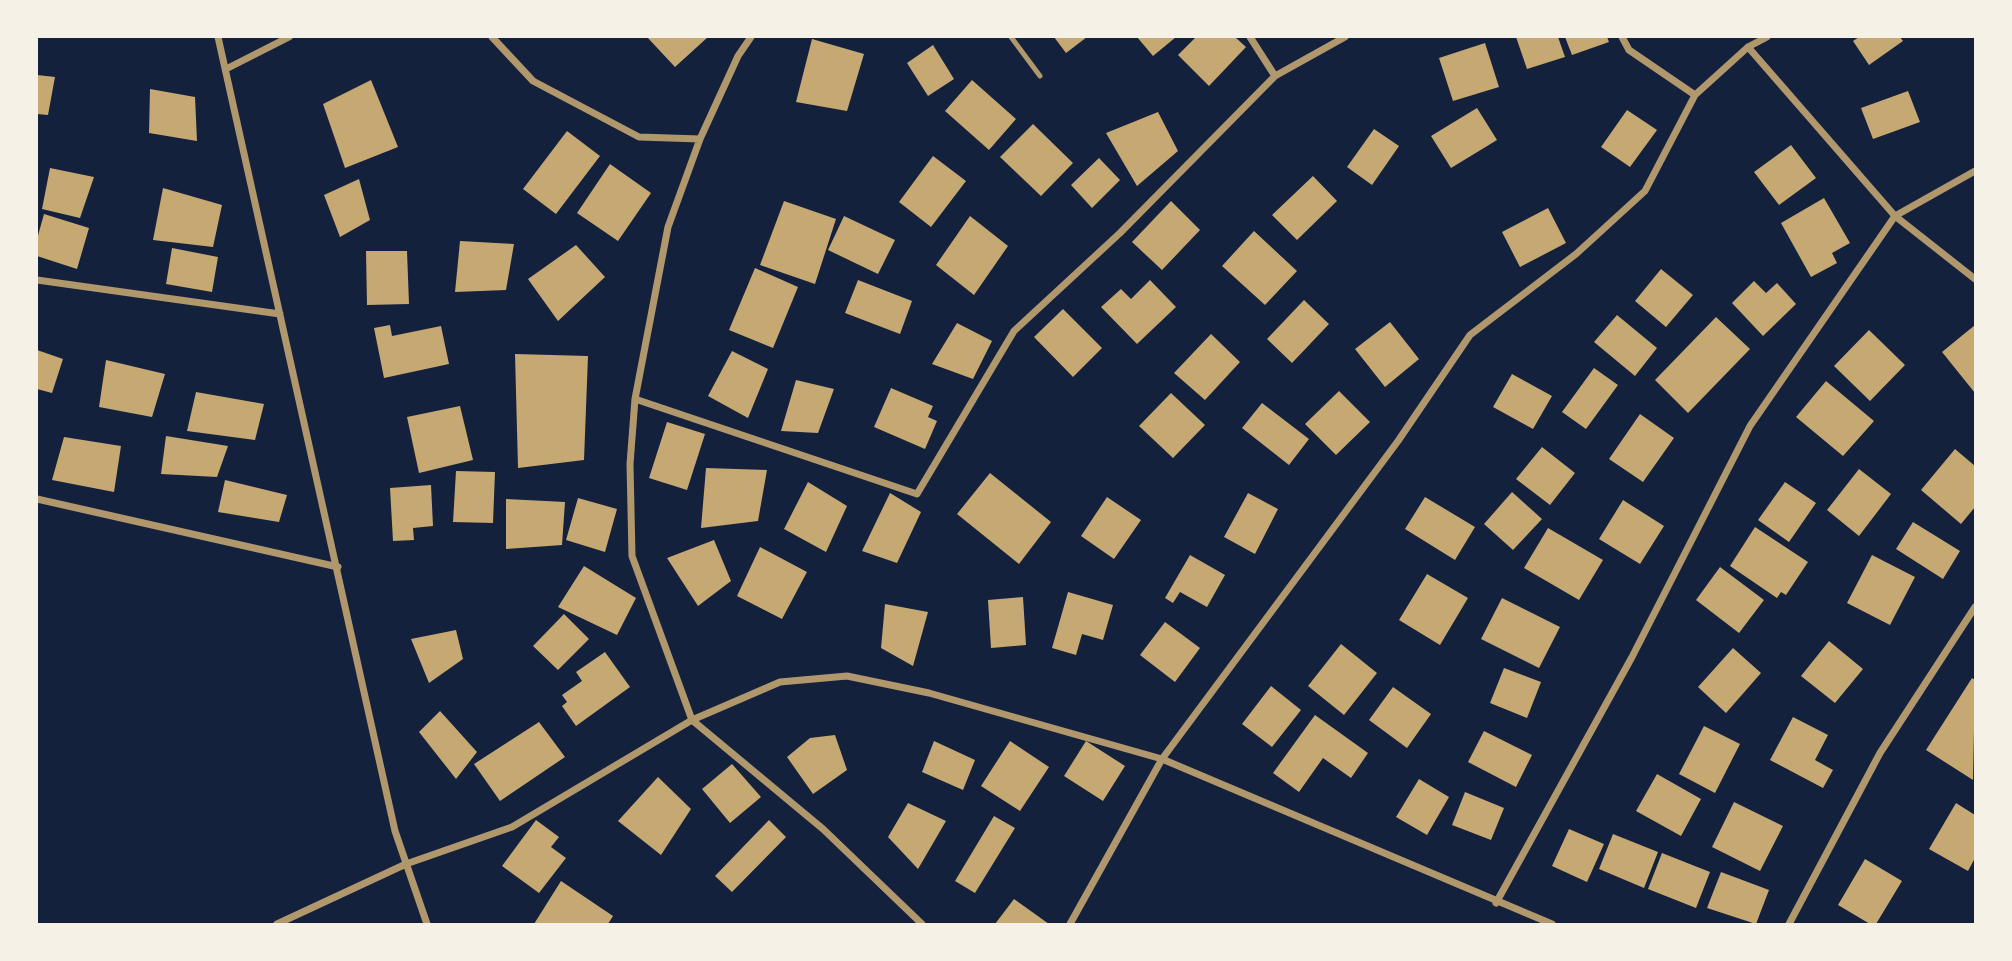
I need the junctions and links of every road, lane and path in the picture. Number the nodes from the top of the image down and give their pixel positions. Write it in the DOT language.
graph roads {
  1 [pos="218,37"];
  2 [pos="289,37"];
  3 [pos="492,37"];
  4 [pos="751,37"];
  5 [pos="1012,37"];
  6 [pos="1250,37"];
  7 [pos="1345,37"];
  8 [pos="1622,37"];
  9 [pos="1767,37"];
  10 [pos="1748,47"];
  11 [pos="226,69"];
  12 [pos="1040,76"];
  13 [pos="1275,76"];
  14 [pos="1695,95"];
  15 [pos="699,139"];
  16 [pos="1975,171"];
  17 [pos="1895,216"];
  18 [pos="1975,279"];
  19 [pos="37,280"];
  20 [pos="281,314"];
  21 [pos="635,399"];
  22 [pos="37,499"];
  23 [pos="338,567"];
  24 [pos="1975,607"];
  25 [pos="692,720"];
  26 [pos="1162,759"];
  27 [pos="406,864"];
  28 [pos="1496,903"];
  29 [pos="277,924"];
  30 [pos="427,924"];
  31 [pos="922,924"];
  32 [pos="1070,924"];
  33 [pos="1552,924"];
  34 [pos="1789,924"];
  1 -- 11 [label="street"];
  2 -- 11 [label="street"];
  3 -- 15 [label="street"];
  4 -- 15 [label="street"];
  5 -- 12 [label="lane"];
  6 -- 13 [label="street"];
  7 -- 13 [label="street"];
  8 -- 14 [label="street"];
  9 -- 10 [label="street"];
  10 -- 14 [label="street"];
  10 -- 17 [label="street"];
  11 -- 20 [label="street"];
  13 -- 21 [label="street"];
  14 -- 26 [label="street"];
  15 -- 21 [label="street"];
  16 -- 17 [label="street"];
  17 -- 18 [label="street"];
  17 -- 28 [label="street"];
  19 -- 20 [label="street"];
  20 -- 23 [label="street"];
  21 -- 25 [label="street"];
  22 -- 23 [label="street"];
  23 -- 27 [label="street"];
  24 -- 34 [label="street"];
  25 -- 26 [label="street"];
  25 -- 27 [label="street"];
  25 -- 31 [label="street"];
  26 -- 28 [label="street"];
  26 -- 32 [label="street"];
  27 -- 29 [label="street"];
  27 -- 30 [label="street"];
  28 -- 33 [label="street"];
}
